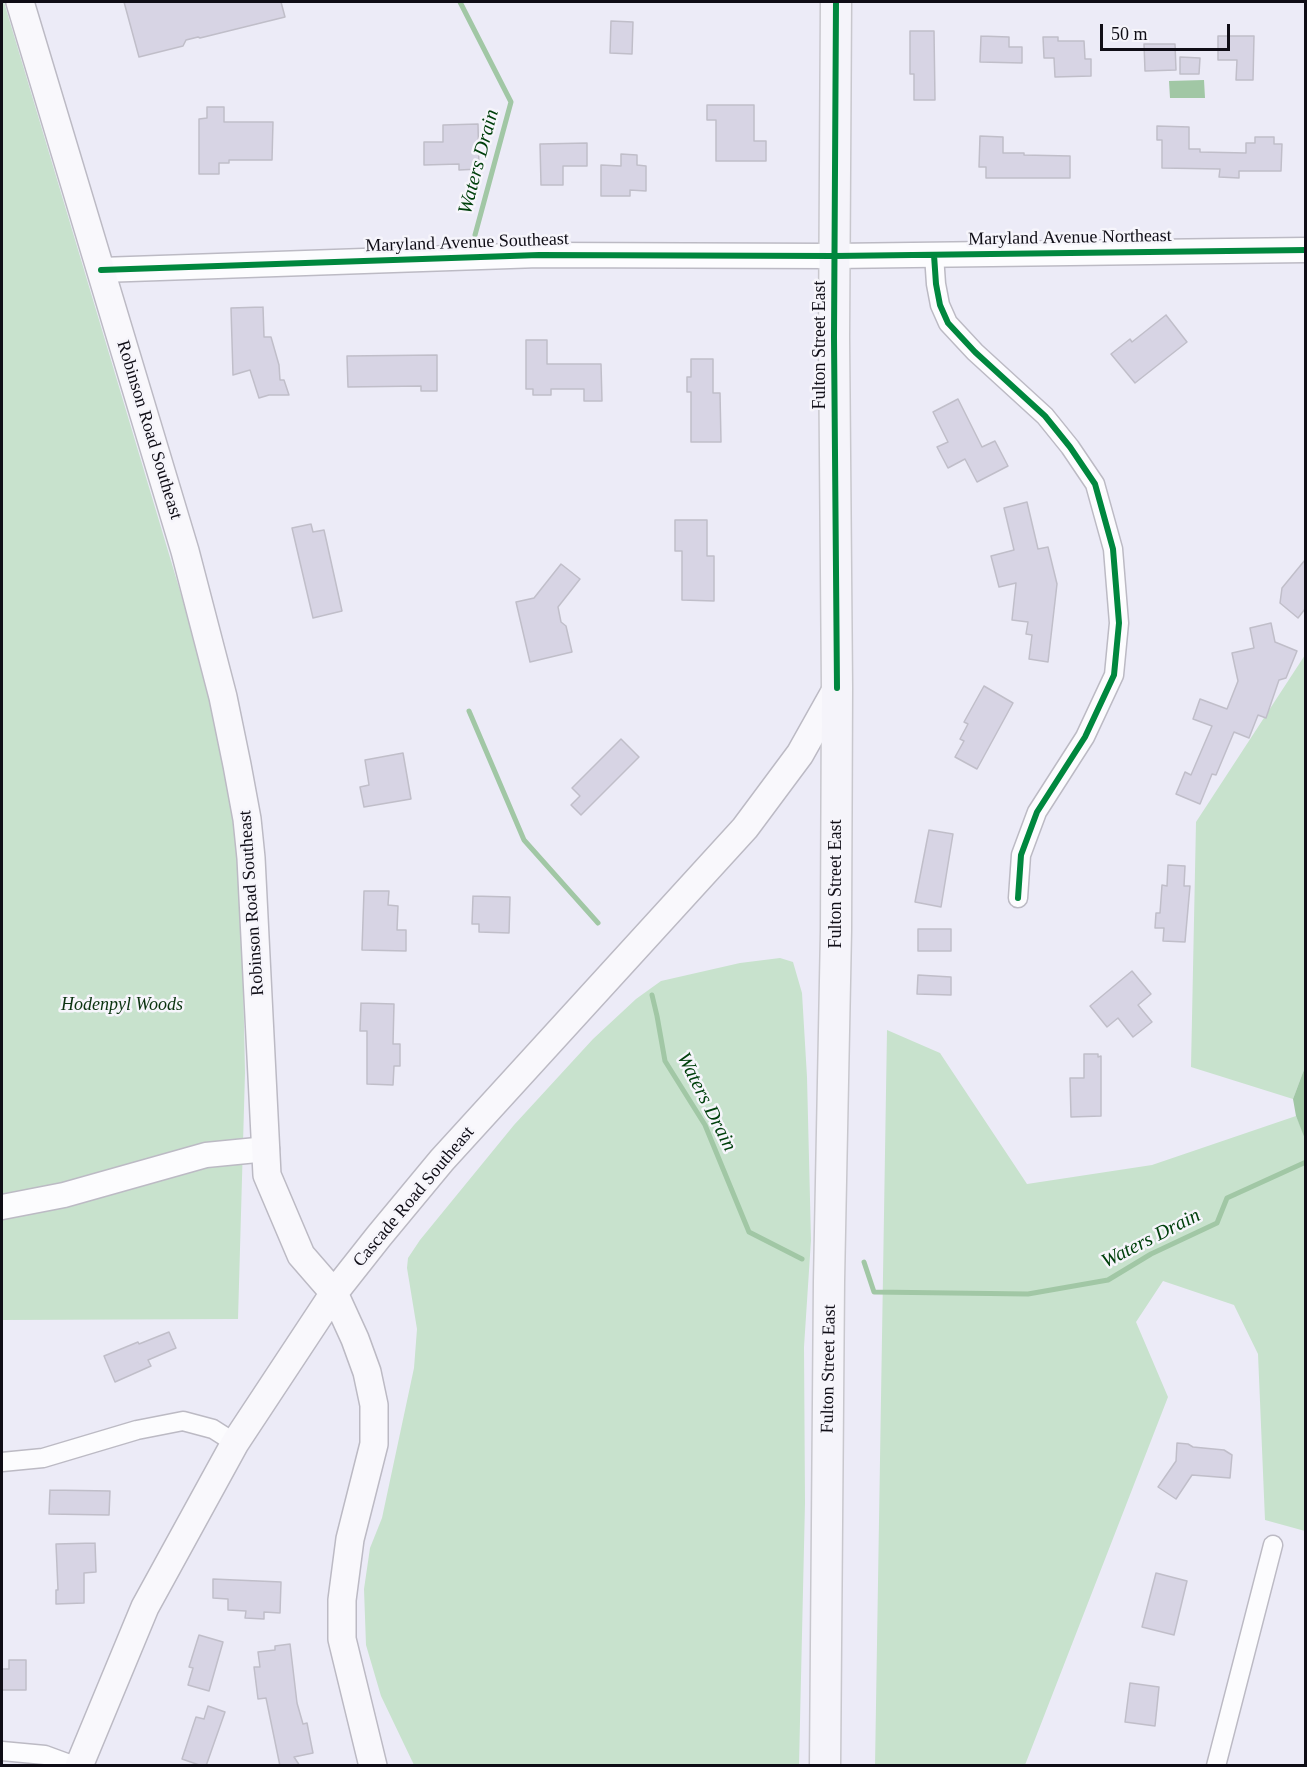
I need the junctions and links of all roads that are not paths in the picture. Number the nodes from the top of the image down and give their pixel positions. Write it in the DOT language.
graph roads {
  1 [pos="20,2"];
  2 [pos="836,2"];
  3 [pos="1305,250"];
  4 [pos="934,255"];
  5 [pos="834,256"];
  6 [pos="101,270"];
  7 [pos="837,688"];
  8 [pos="1018,898"];
  9 [pos="267,1149"];
  10 [pos="2,1207"];
  11 [pos="334,1293"];
  12 [pos="235,1443"];
  13 [pos="2,1462"];
  14 [pos="1273,1545"];
  15 [pos="2,1750"];
  16 [pos="77,1766"];
  17 [pos="373,1766"];
  18 [pos="825,1766"];
  19 [pos="1216,1766"];
  1 -- 6 [label="main road, Robinson Road Southeast"];
  2 -- 5 [label="main road, Fulton Street East"];
  3 -- 4 [label="street, Maryland Avenue Northeast"];
  4 -- 5 [label="street, Maryland Avenue Northeast"];
  4 -- 8 [label="street"];
  5 -- 6 [label="street, Maryland Avenue Southeast"];
  5 -- 7 [label="main road, Fulton Street East"];
  6 -- 9 [label="main road, Robinson Road Southeast"];
  7 -- 11 [label="main road, Cascade Road Southeast"];
  7 -- 18 [label="main road, Fulton Street East"];
  9 -- 10 [label="street"];
  9 -- 11 [label="main road, Robinson Road Southeast"];
  11 -- 12 [label="main road, Cascade Road Southeast"];
  11 -- 17 [label="main road, Robinson Road Southeast"];
  12 -- 13 [label="street"];
  12 -- 16 [label="main road, Cascade Road Southeast"];
  14 -- 19 [label="street"];
  15 -- 16 [label="street"];
}
